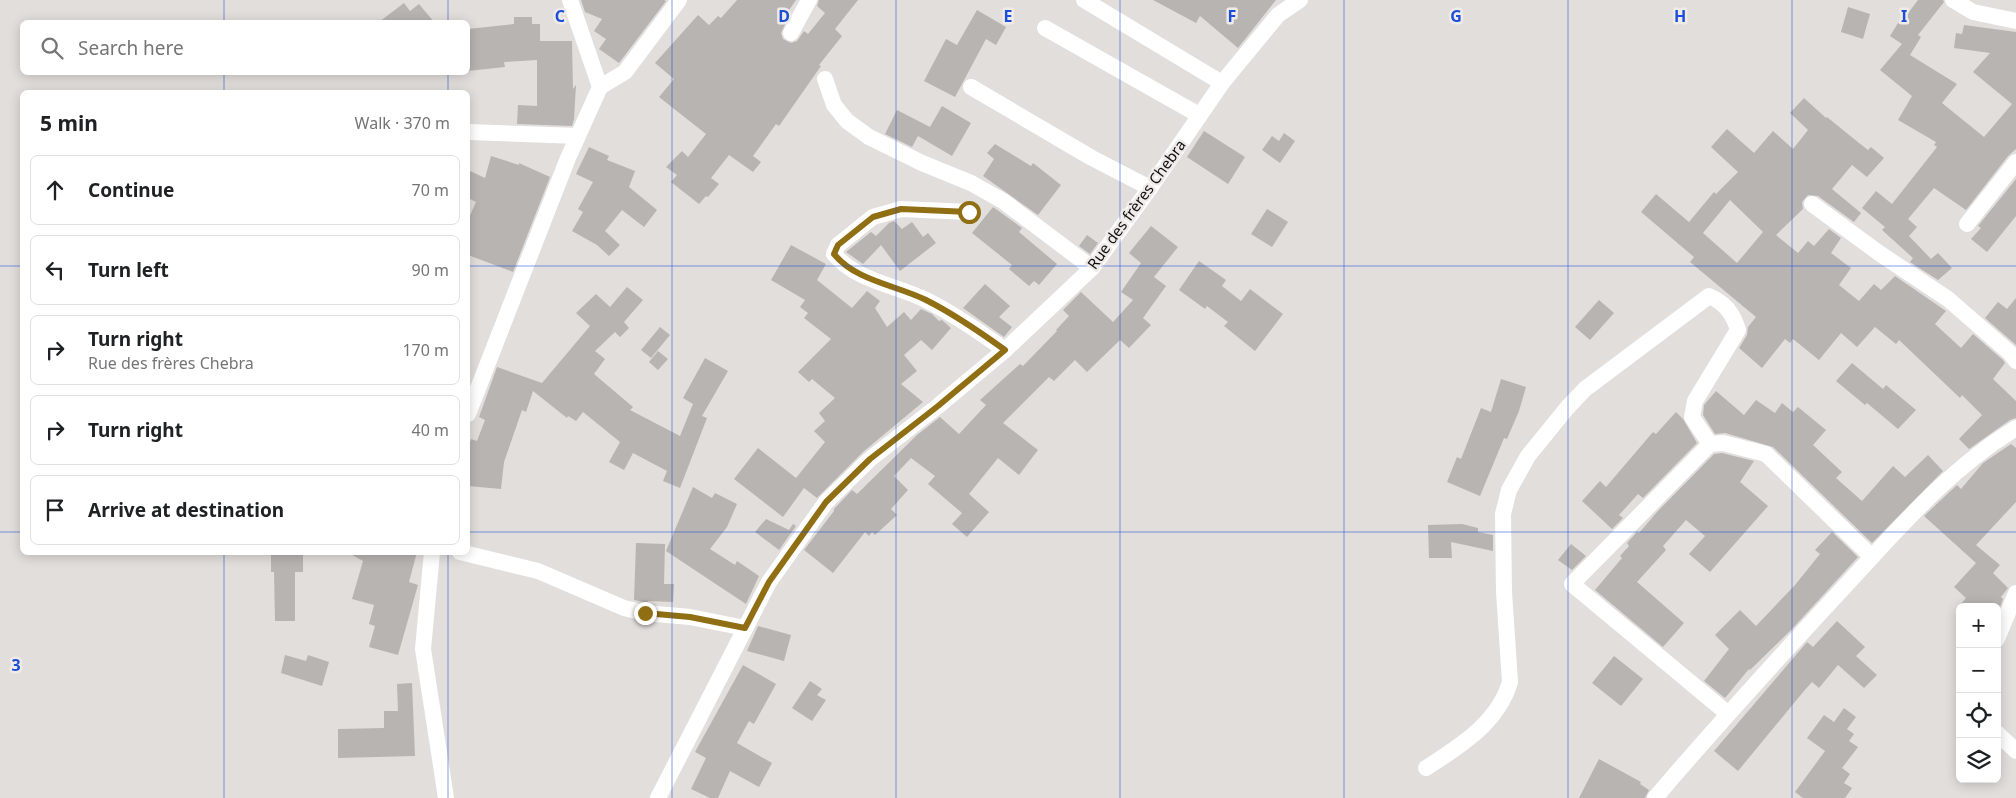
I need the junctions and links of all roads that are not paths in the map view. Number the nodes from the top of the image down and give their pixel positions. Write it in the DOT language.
graph roads {
  1 [pos="570,0"];
  2 [pos="679,0"];
  3 [pos="809,0"];
  4 [pos="1084,0"];
  5 [pos="1300,0"];
  6 [pos="1952,0"];
  7 [pos="2016,21"];
  8 [pos="1045,28"];
  9 [pos="791,33"];
  10 [pos="825,79"];
  11 [pos="1222,83"];
  12 [pos="600,87"];
  13 [pos="972,87"];
  14 [pos="1199,115"];
  15 [pos="470,132"];
  16 [pos="578,136"];
  17 [pos="2016,162"];
  18 [pos="1150,188"];
  19 [pos="1812,204"];
  20 [pos="969,212"];
  21 [pos="1967,224"];
  22 [pos="1092,268"];
  23 [pos="1005,350"];
  24 [pos="2016,360"];
  25 [pos="470,409"];
  26 [pos="2016,428"];
  27 [pos="1710,444"];
  28 [pos="470,554"];
  29 [pos="432,555"];
  30 [pos="1872,557"];
  31 [pos="2016,593"];
  32 [pos="745,628"];
  33 [pos="2001,629"];
  34 [pos="1727,714"];
  35 [pos="2001,737"];
  36 [pos="2016,751"];
  37 [pos="1426,768"];
  38 [pos="446,798"];
  39 [pos="658,798"];
  40 [pos="1655,798"];
  1 -- 12 [label="street"];
  2 -- 12 [label="street"];
  3 -- 9 [label="street"];
  4 -- 11 [label="street"];
  5 -- 11 [label="street, Rue des frères Chebra"];
  6 -- 7 [label="street"];
  8 -- 14 [label="street"];
  10 -- 22 [label="street"];
  11 -- 14 [label="street, Rue des frères Chebra"];
  12 -- 16 [label="street"];
  13 -- 18 [label="street"];
  14 -- 18 [label="street, Rue des frères Chebra"];
  15 -- 16 [label="street"];
  16 -- 25 [label="street"];
  17 -- 21 [label="street"];
  18 -- 22 [label="street, Rue des frères Chebra"];
  19 -- 24 [label="street"];
  20 -- 23 [label="street"];
  22 -- 23 [label="street, Rue des frères Chebra"];
  23 -- 32 [label="street, Rue des frères Chebra"];
  26 -- 30 [label="street"];
  27 -- 30 [label="street"];
  27 -- 34 [label="street"];
  27 -- 37 [label="street"];
  28 -- 32 [label="street"];
  29 -- 38 [label="street"];
  30 -- 34 [label="street"];
  31 -- 33 [label="street"];
  32 -- 39 [label="street, Rue des frères Chebra"];
  34 -- 40 [label="street"];
  35 -- 36 [label="street"];
}
